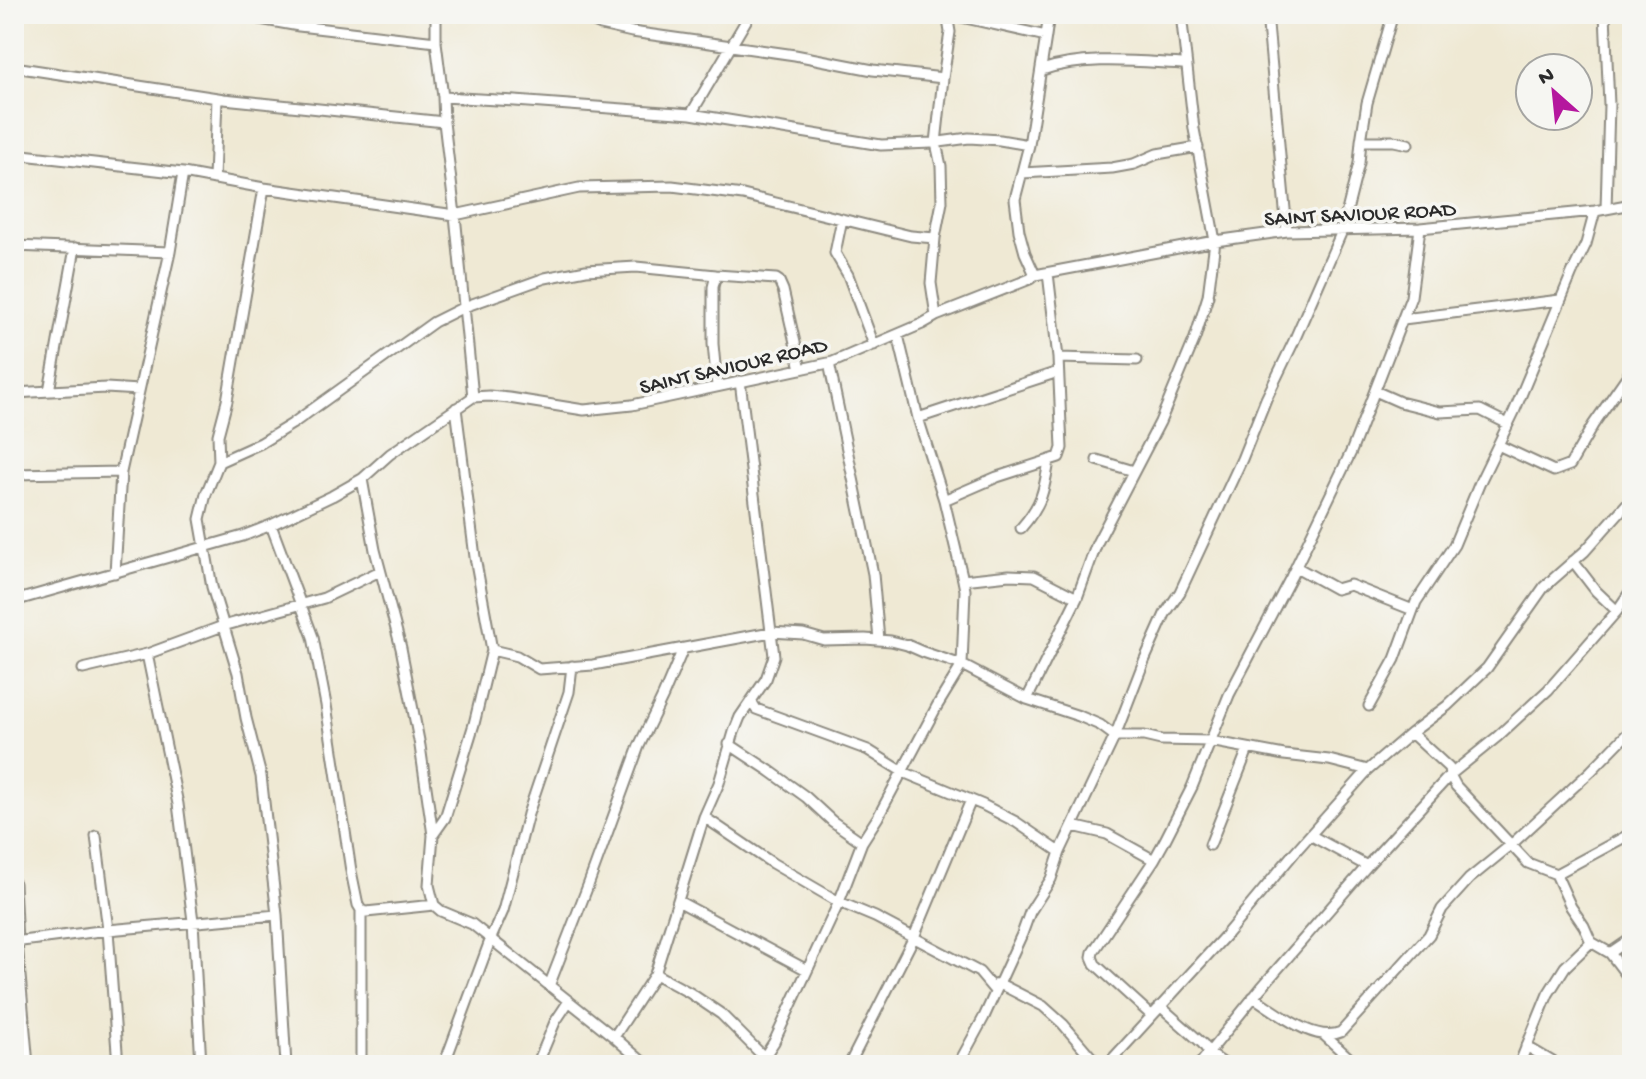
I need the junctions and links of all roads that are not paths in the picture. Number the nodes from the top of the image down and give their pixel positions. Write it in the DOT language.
graph roads {
  1 [pos="232,14"];
  2 [pos="436,14"];
  3 [pos="575,14"];
  4 [pos="750,14"];
  5 [pos="947,14"];
  6 [pos="1049,14"];
  7 [pos="1181,14"];
  8 [pos="1267,14"];
  9 [pos="1393,14"];
  10 [pos="1605,14"];
  11 [pos="264,17"];
  12 [pos="1046,36"];
  13 [pos="436,42"];
  14 [pos="732,47"];
  15 [pos="1186,64"];
  16 [pos="14,67"];
  17 [pos="1042,70"];
  18 [pos="943,78"];
  19 [pos="443,97"];
  20 [pos="217,98"];
  21 [pos="691,114"];
  22 [pos="444,122"];
  23 [pos="1361,141"];
  24 [pos="936,143"];
  25 [pos="1408,144"];
  26 [pos="1029,145"];
  27 [pos="1198,147"];
  28 [pos="14,154"];
  29 [pos="183,173"];
  30 [pos="1022,173"];
  31 [pos="214,179"];
  32 [pos="264,188"];
  33 [pos="1632,204"];
  34 [pos="1606,209"];
  35 [pos="1595,211"];
  36 [pos="455,215"];
  37 [pos="842,219"];
  38 [pos="1420,228"];
  39 [pos="1287,231"];
  40 [pos="1342,231"];
  41 [pos="935,238"];
  42 [pos="1215,241"];
  43 [pos="14,246"];
  44 [pos="75,248"];
  45 [pos="170,252"];
  46 [pos="1048,273"];
  47 [pos="716,275"];
  48 [pos="1035,275"];
  49 [pos="1560,300"];
  50 [pos="464,307"];
  51 [pos="936,316"];
  52 [pos="1403,319"];
  53 [pos="898,335"];
  54 [pos="874,345"];
  55 [pos="1058,358"];
  56 [pos="1137,360"];
  57 [pos="829,363"];
  58 [pos="801,369"];
  59 [pos="1632,369"];
  60 [pos="1058,372"];
  61 [pos="740,381"];
  62 [pos="717,386"];
  63 [pos="139,390"];
  64 [pos="49,391"];
  65 [pos="1375,391"];
  66 [pos="14,393"];
  67 [pos="473,397"];
  68 [pos="456,408"];
  69 [pos="918,418"];
  70 [pos="1508,424"];
  71 [pos="1498,445"];
  72 [pos="1097,460"];
  73 [pos="1049,461"];
  74 [pos="219,462"];
  75 [pos="1134,471"];
  76 [pos="121,472"];
  77 [pos="14,474"];
  78 [pos="362,479"];
  79 [pos="1632,498"];
  80 [pos="944,500"];
  81 [pos="271,525"];
  82 [pos="1021,528"];
  83 [pos="205,547"];
  84 [pos="1573,561"];
  85 [pos="1296,567"];
  86 [pos="380,571"];
  87 [pos="115,573"];
  88 [pos="963,580"];
  89 [pos="1632,589"];
  90 [pos="1077,598"];
  91 [pos="14,601"];
  92 [pos="302,605"];
  93 [pos="1413,610"];
  94 [pos="1617,611"];
  95 [pos="223,626"];
  96 [pos="771,632"];
  97 [pos="879,640"];
  98 [pos="683,649"];
  99 [pos="492,650"];
  100 [pos="147,654"];
  101 [pos="962,665"];
  102 [pos="572,666"];
  103 [pos="83,669"];
  104 [pos="1027,699"];
  105 [pos="751,701"];
  106 [pos="1369,706"];
  107 [pos="1632,729"];
  108 [pos="1411,733"];
  109 [pos="1115,736"];
  110 [pos="1210,741"];
  111 [pos="729,744"];
  112 [pos="1248,749"];
  113 [pos="1368,770"];
  114 [pos="903,772"];
  115 [pos="1450,775"];
  116 [pos="971,800"];
  117 [pos="704,817"];
  118 [pos="1073,826"];
  119 [pos="1632,833"];
  120 [pos="433,835"];
  121 [pos="1310,835"];
  122 [pos="96,836"];
  123 [pos="862,842"];
  124 [pos="1512,844"];
  125 [pos="1210,845"];
  126 [pos="1060,852"];
  127 [pos="1154,860"];
  128 [pos="1367,866"];
  129 [pos="1556,874"];
  130 [pos="14,883"];
  131 [pos="678,901"];
  132 [pos="839,902"];
  133 [pos="434,905"];
  134 [pos="361,910"];
  135 [pos="277,915"];
  136 [pos="193,921"];
  137 [pos="108,930"];
  138 [pos="914,937"];
  139 [pos="491,938"];
  140 [pos="1632,938"];
  141 [pos="15,942"];
  142 [pos="1591,942"];
  143 [pos="1610,953"];
  144 [pos="807,970"];
  145 [pos="655,974"];
  146 [pos="1632,982"];
  147 [pos="549,986"];
  148 [pos="997,987"];
  149 [pos="1253,997"];
  150 [pos="569,1001"];
  151 [pos="1160,1006"];
  152 [pos="1151,1015"];
  153 [pos="1325,1036"];
  154 [pos="614,1037"];
  155 [pos="1526,1046"];
  156 [pos="1210,1054"];
  157 [pos="762,1061"];
  158 [pos="28,1065"];
  159 [pos="118,1065"];
  160 [pos="201,1065"];
  161 [pos="286,1065"];
  162 [pos="361,1065"];
  163 [pos="444,1065"];
  164 [pos="537,1065"];
  165 [pos="646,1065"];
  166 [pos="849,1065"];
  167 [pos="958,1065"];
  168 [pos="1098,1065"];
  169 [pos="1107,1065"];
  170 [pos="1199,1065"];
  171 [pos="1226,1065"];
  172 [pos="1357,1065"];
  173 [pos="1519,1065"];
  174 [pos="1558,1065"];
  1 -- 11 [label="street"];
  2 -- 13 [label="street"];
  3 -- 14 [label="street"];
  4 -- 14 [label="street"];
  5 -- 12 [label="street"];
  5 -- 18 [label="street"];
  6 -- 12 [label="street"];
  7 -- 15 [label="street"];
  8 -- 39 [label="street"];
  9 -- 23 [label="street"];
  10 -- 34 [label="street"];
  11 -- 13 [label="street"];
  12 -- 17 [label="street"];
  13 -- 19 [label="street"];
  14 -- 18 [label="street"];
  14 -- 21 [label="street"];
  15 -- 17 [label="street"];
  15 -- 27 [label="street"];
  16 -- 20 [label="street"];
  17 -- 26 [label="street"];
  18 -- 24 [label="street"];
  19 -- 21 [label="street"];
  19 -- 22 [label="street"];
  20 -- 22 [label="street"];
  20 -- 31 [label="street"];
  21 -- 24 [label="street"];
  22 -- 36 [label="street"];
  23 -- 25 [label="street"];
  23 -- 40 [label="street"];
  24 -- 26 [label="street"];
  24 -- 41 [label="street"];
  26 -- 30 [label="street"];
  27 -- 30 [label="street"];
  27 -- 42 [label="street"];
  28 -- 29 [label="street"];
  29 -- 31 [label="street"];
  29 -- 45 [label="street"];
  30 -- 48 [label="street"];
  31 -- 32 [label="street"];
  32 -- 36 [label="street"];
  32 -- 74 [label="street"];
  33 -- 34 [label="street, SAINT SAVIOUR ROAD"];
  34 -- 35 [label="street, SAINT SAVIOUR ROAD"];
  35 -- 38 [label="street, SAINT SAVIOUR ROAD"];
  35 -- 49 [label="street"];
  36 -- 37 [label="street"];
  36 -- 50 [label="street"];
  37 -- 41 [label="street"];
  37 -- 54 [label="street"];
  38 -- 40 [label="street, SAINT SAVIOUR ROAD"];
  38 -- 52 [label="street"];
  39 -- 40 [label="street, SAINT SAVIOUR ROAD"];
  39 -- 42 [label="street, SAINT SAVIOUR ROAD"];
  40 -- 109 [label="street"];
  41 -- 51 [label="street"];
  42 -- 46 [label="street, SAINT SAVIOUR ROAD"];
  42 -- 75 [label="street"];
  43 -- 44 [label="street"];
  44 -- 45 [label="street"];
  44 -- 64 [label="street"];
  45 -- 63 [label="street"];
  46 -- 48 [label="street, SAINT SAVIOUR ROAD"];
  46 -- 55 [label="street"];
  47 -- 50 [label="street"];
  47 -- 58 [label="street"];
  47 -- 62 [label="street"];
  48 -- 51 [label="street, SAINT SAVIOUR ROAD"];
  49 -- 52 [label="street"];
  49 -- 70 [label="street"];
  50 -- 67 [label="street"];
  50 -- 74 [label="street"];
  51 -- 53 [label="street, SAINT SAVIOUR ROAD"];
  52 -- 65 [label="street"];
  53 -- 54 [label="street, SAINT SAVIOUR ROAD"];
  53 -- 69 [label="street"];
  54 -- 57 [label="street, SAINT SAVIOUR ROAD"];
  55 -- 56 [label="street"];
  55 -- 60 [label="street"];
  57 -- 58 [label="street, SAINT SAVIOUR ROAD"];
  57 -- 97 [label="street"];
  58 -- 61 [label="street, SAINT SAVIOUR ROAD"];
  59 -- 71 [label="street"];
  60 -- 69 [label="street"];
  60 -- 73 [label="street"];
  61 -- 62 [label="street, SAINT SAVIOUR ROAD"];
  61 -- 96 [label="street"];
  62 -- 67 [label="street, SAINT SAVIOUR ROAD"];
  63 -- 64 [label="street"];
  63 -- 76 [label="street"];
  64 -- 66 [label="street"];
  65 -- 70 [label="street"];
  65 -- 85 [label="street"];
  67 -- 68 [label="street"];
  68 -- 78 [label="street"];
  68 -- 99 [label="street"];
  69 -- 80 [label="street"];
  70 -- 71 [label="street"];
  71 -- 93 [label="street"];
  72 -- 75 [label="street"];
  73 -- 80 [label="street"];
  73 -- 82 [label="street"];
  74 -- 83 [label="street"];
  75 -- 90 [label="street"];
  76 -- 77 [label="street"];
  76 -- 87 [label="street"];
  78 -- 81 [label="street"];
  78 -- 86 [label="street"];
  79 -- 84 [label="street"];
  80 -- 88 [label="street"];
  81 -- 83 [label="street"];
  81 -- 92 [label="street"];
  83 -- 87 [label="street"];
  83 -- 95 [label="street"];
  84 -- 94 [label="street"];
  84 -- 108 [label="street"];
  85 -- 93 [label="street"];
  85 -- 110 [label="street"];
  86 -- 92 [label="street"];
  86 -- 120 [label="street"];
  87 -- 91 [label="street"];
  88 -- 90 [label="street"];
  88 -- 101 [label="street"];
  89 -- 94 [label="street"];
  90 -- 104 [label="street"];
  92 -- 95 [label="street"];
  92 -- 134 [label="street"];
  93 -- 106 [label="street"];
  94 -- 115 [label="street"];
  95 -- 100 [label="street"];
  95 -- 135 [label="street"];
  96 -- 97 [label="street"];
  96 -- 98 [label="street"];
  96 -- 105 [label="street"];
  97 -- 101 [label="street"];
  98 -- 102 [label="street"];
  98 -- 147 [label="street"];
  99 -- 102 [label="street"];
  99 -- 120 [label="street"];
  100 -- 103 [label="street"];
  100 -- 136 [label="street"];
  101 -- 104 [label="street"];
  101 -- 114 [label="street"];
  102 -- 139 [label="street"];
  104 -- 109 [label="street"];
  105 -- 111 [label="street"];
  105 -- 114 [label="street"];
  107 -- 124 [label="street"];
  108 -- 113 [label="street"];
  108 -- 115 [label="street"];
  109 -- 110 [label="street"];
  109 -- 118 [label="street"];
  110 -- 112 [label="street"];
  110 -- 127 [label="street"];
  111 -- 117 [label="street"];
  111 -- 123 [label="street"];
  112 -- 113 [label="street"];
  112 -- 125 [label="street"];
  113 -- 121 [label="street"];
  114 -- 116 [label="street"];
  114 -- 123 [label="street"];
  115 -- 124 [label="street"];
  115 -- 128 [label="street"];
  116 -- 126 [label="street"];
  116 -- 138 [label="street"];
  117 -- 131 [label="street"];
  117 -- 132 [label="street"];
  118 -- 126 [label="street"];
  118 -- 127 [label="street"];
  119 -- 129 [label="street"];
  120 -- 133 [label="street"];
  121 -- 128 [label="street"];
  121 -- 151 [label="street"];
  122 -- 137 [label="street"];
  123 -- 132 [label="street"];
  124 -- 129 [label="street"];
  124 -- 153 [label="street"];
  126 -- 148 [label="street"];
  127 -- 152 [label="street"];
  128 -- 149 [label="street"];
  129 -- 142 [label="street"];
  130 -- 141 [label="street"];
  131 -- 144 [label="street"];
  131 -- 145 [label="street"];
  132 -- 138 [label="street"];
  132 -- 144 [label="street"];
  133 -- 134 [label="street"];
  133 -- 139 [label="street"];
  134 -- 162 [label="street"];
  135 -- 136 [label="street"];
  135 -- 161 [label="street"];
  136 -- 137 [label="street"];
  136 -- 160 [label="street"];
  137 -- 141 [label="street"];
  137 -- 159 [label="street"];
  138 -- 148 [label="street"];
  138 -- 166 [label="street"];
  139 -- 147 [label="street"];
  139 -- 163 [label="street"];
  140 -- 143 [label="street"];
  141 -- 158 [label="street"];
  142 -- 143 [label="street"];
  142 -- 155 [label="street"];
  143 -- 146 [label="street"];
  144 -- 157 [label="street"];
  145 -- 154 [label="street"];
  145 -- 157 [label="street"];
  147 -- 150 [label="street"];
  148 -- 167 [label="street"];
  148 -- 168 [label="street"];
  149 -- 153 [label="street"];
  149 -- 156 [label="street"];
  150 -- 154 [label="street"];
  150 -- 164 [label="street"];
  151 -- 152 [label="street"];
  151 -- 156 [label="street"];
  152 -- 169 [label="street"];
  153 -- 172 [label="street"];
  154 -- 165 [label="street"];
  155 -- 173 [label="street"];
  155 -- 174 [label="street"];
  156 -- 170 [label="street"];
  156 -- 171 [label="street"];
}
